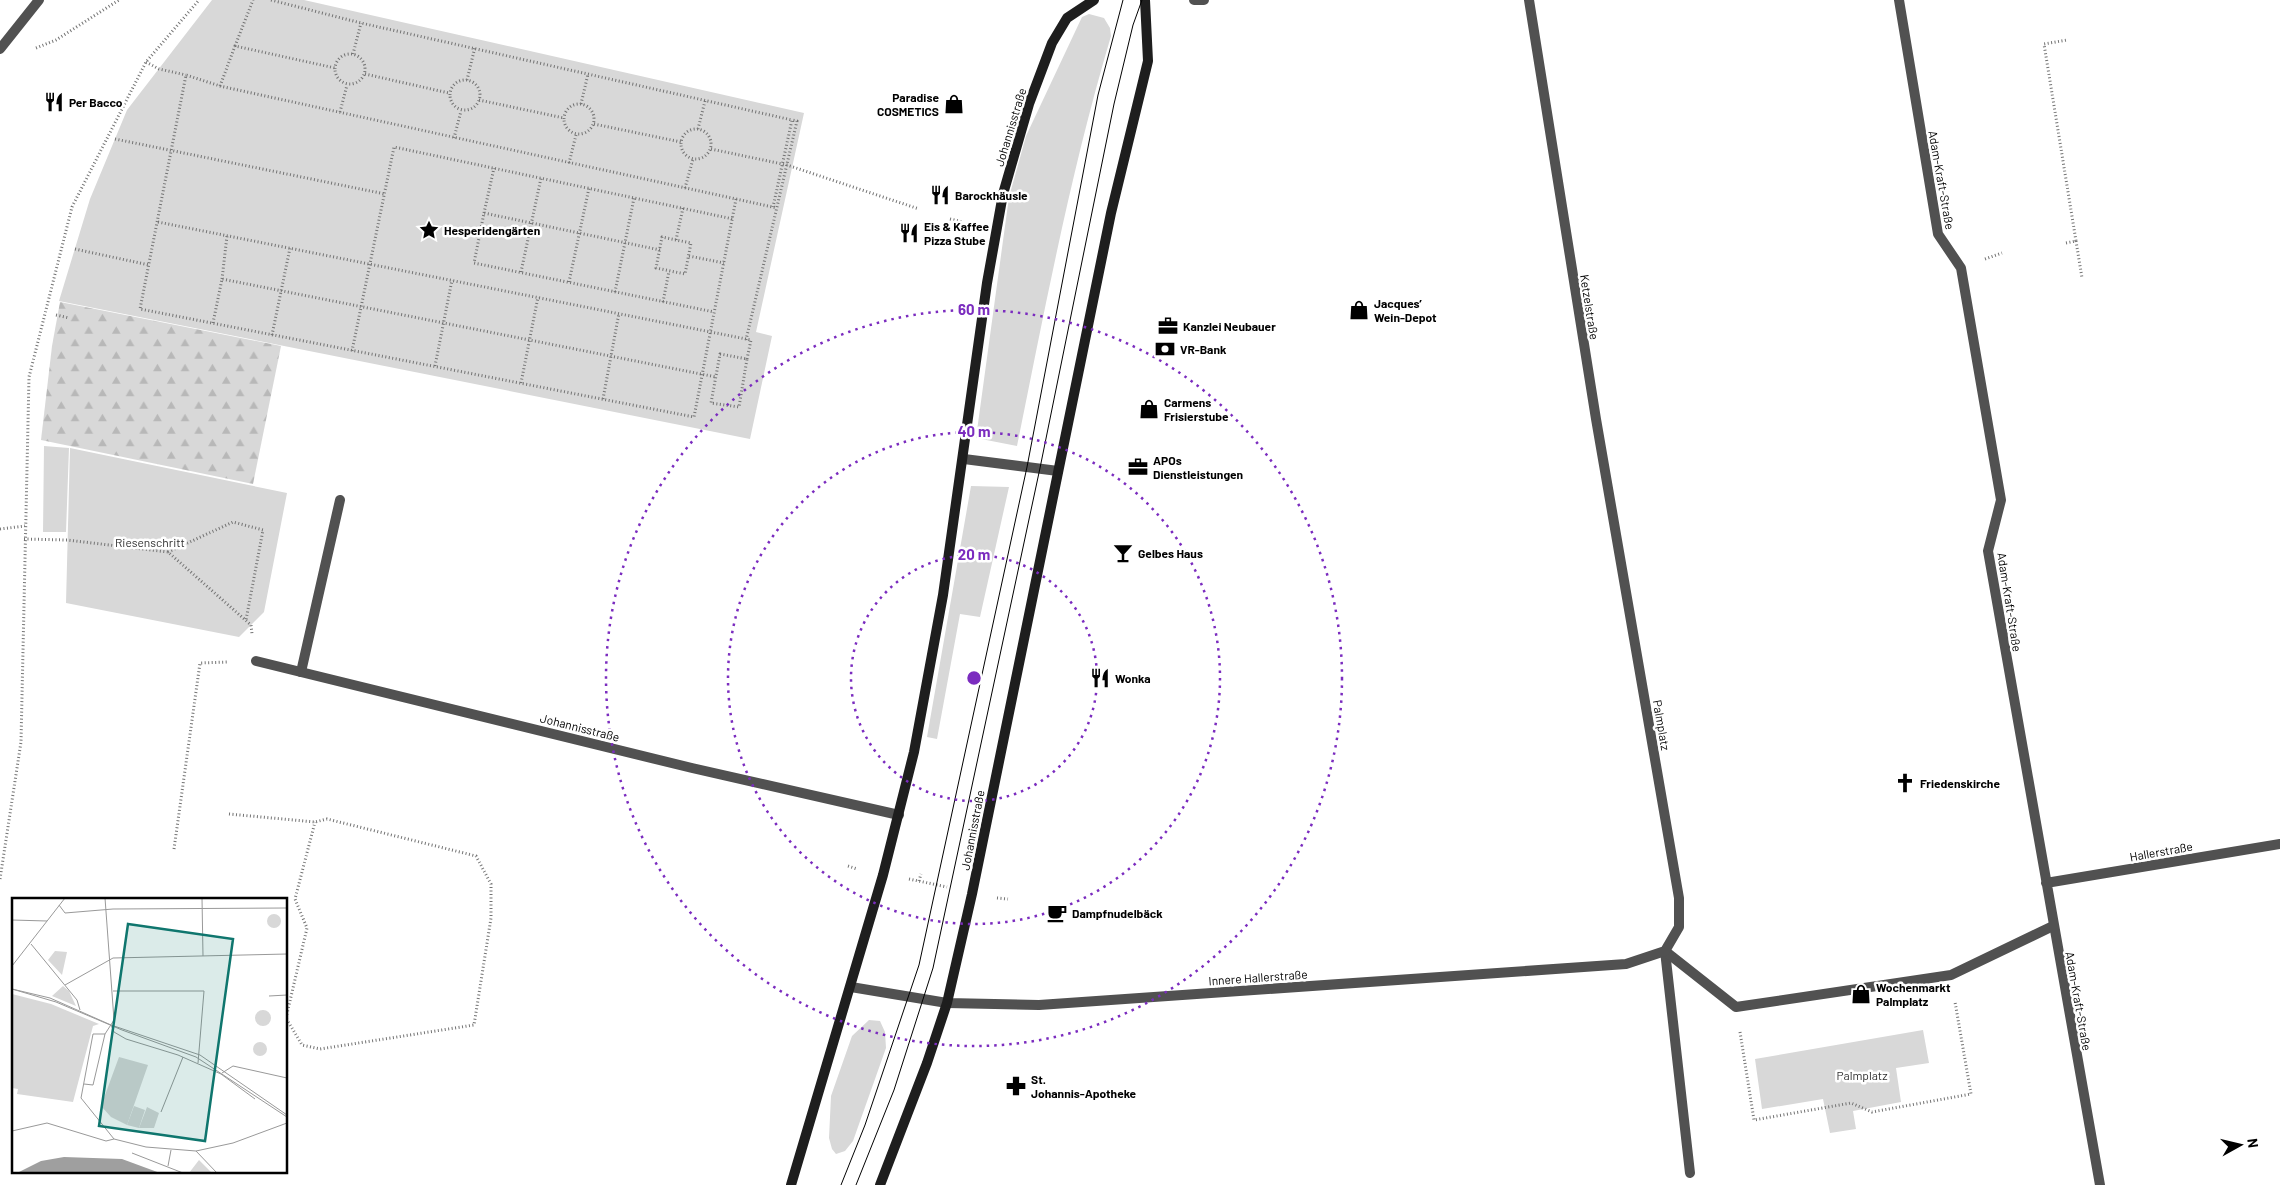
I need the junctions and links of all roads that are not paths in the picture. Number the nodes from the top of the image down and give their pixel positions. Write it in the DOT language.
graph roads {
  1 [pos="39,0"];
  2 [pos="1094,0"];
  3 [pos="1144,0"];
  4 [pos="1194,0"];
  5 [pos="1204,0"];
  6 [pos="1529,0"];
  7 [pos="1899,0"];
  8 [pos="0,49"];
  9 [pos="964,459"];
  10 [pos="1058,471"];
  11 [pos="340,500"];
  12 [pos="1629,618"];
  13 [pos="256,661"];
  14 [pos="301,672"];
  15 [pos="899,814"];
  16 [pos="2280,844"];
  17 [pos="2046,883"];
  18 [pos="2053,926"];
  19 [pos="1665,950"];
  20 [pos="851,987"];
  21 [pos="947,1003"];
  22 [pos="1690,1173"];
  23 [pos="791,1185"];
  24 [pos="880,1185"];
  25 [pos="2100,1185"];
  1 -- 8 [label="street"];
  2 -- 9 [label="main road, Johannisstraße"];
  3 -- 10 [label="main road, Johannisstraße"];
  4 -- 5 [label="street"];
  6 -- 12 [label="street, Ketzelstraße"];
  7 -- 17 [label="street, Adam-Kraft-Straße"];
  9 -- 10 [label="street"];
  9 -- 15 [label="main road, Johannisstraße"];
  10 -- 21 [label="main road, Johannisstraße"];
  11 -- 14 [label="street"];
  12 -- 19 [label="street, Palmplatz"];
  13 -- 14 [label="street, Johannisstraße"];
  14 -- 15 [label="street, Johannisstraße"];
  15 -- 20 [label="main road, Johannisstraße"];
  16 -- 17 [label="street, Hallerstraße"];
  17 -- 18 [label="street, Adam-Kraft-Straße"];
  18 -- 19 [label="street"];
  18 -- 25 [label="street, Adam-Kraft-Straße"];
  19 -- 21 [label="street, Innere Hallerstraße"];
  19 -- 22 [label="street"];
  20 -- 21 [label="street, Innere Hallerstraße"];
  20 -- 23 [label="main road, Johannisstraße"];
  21 -- 24 [label="main road, Johannisstraße"];
}
